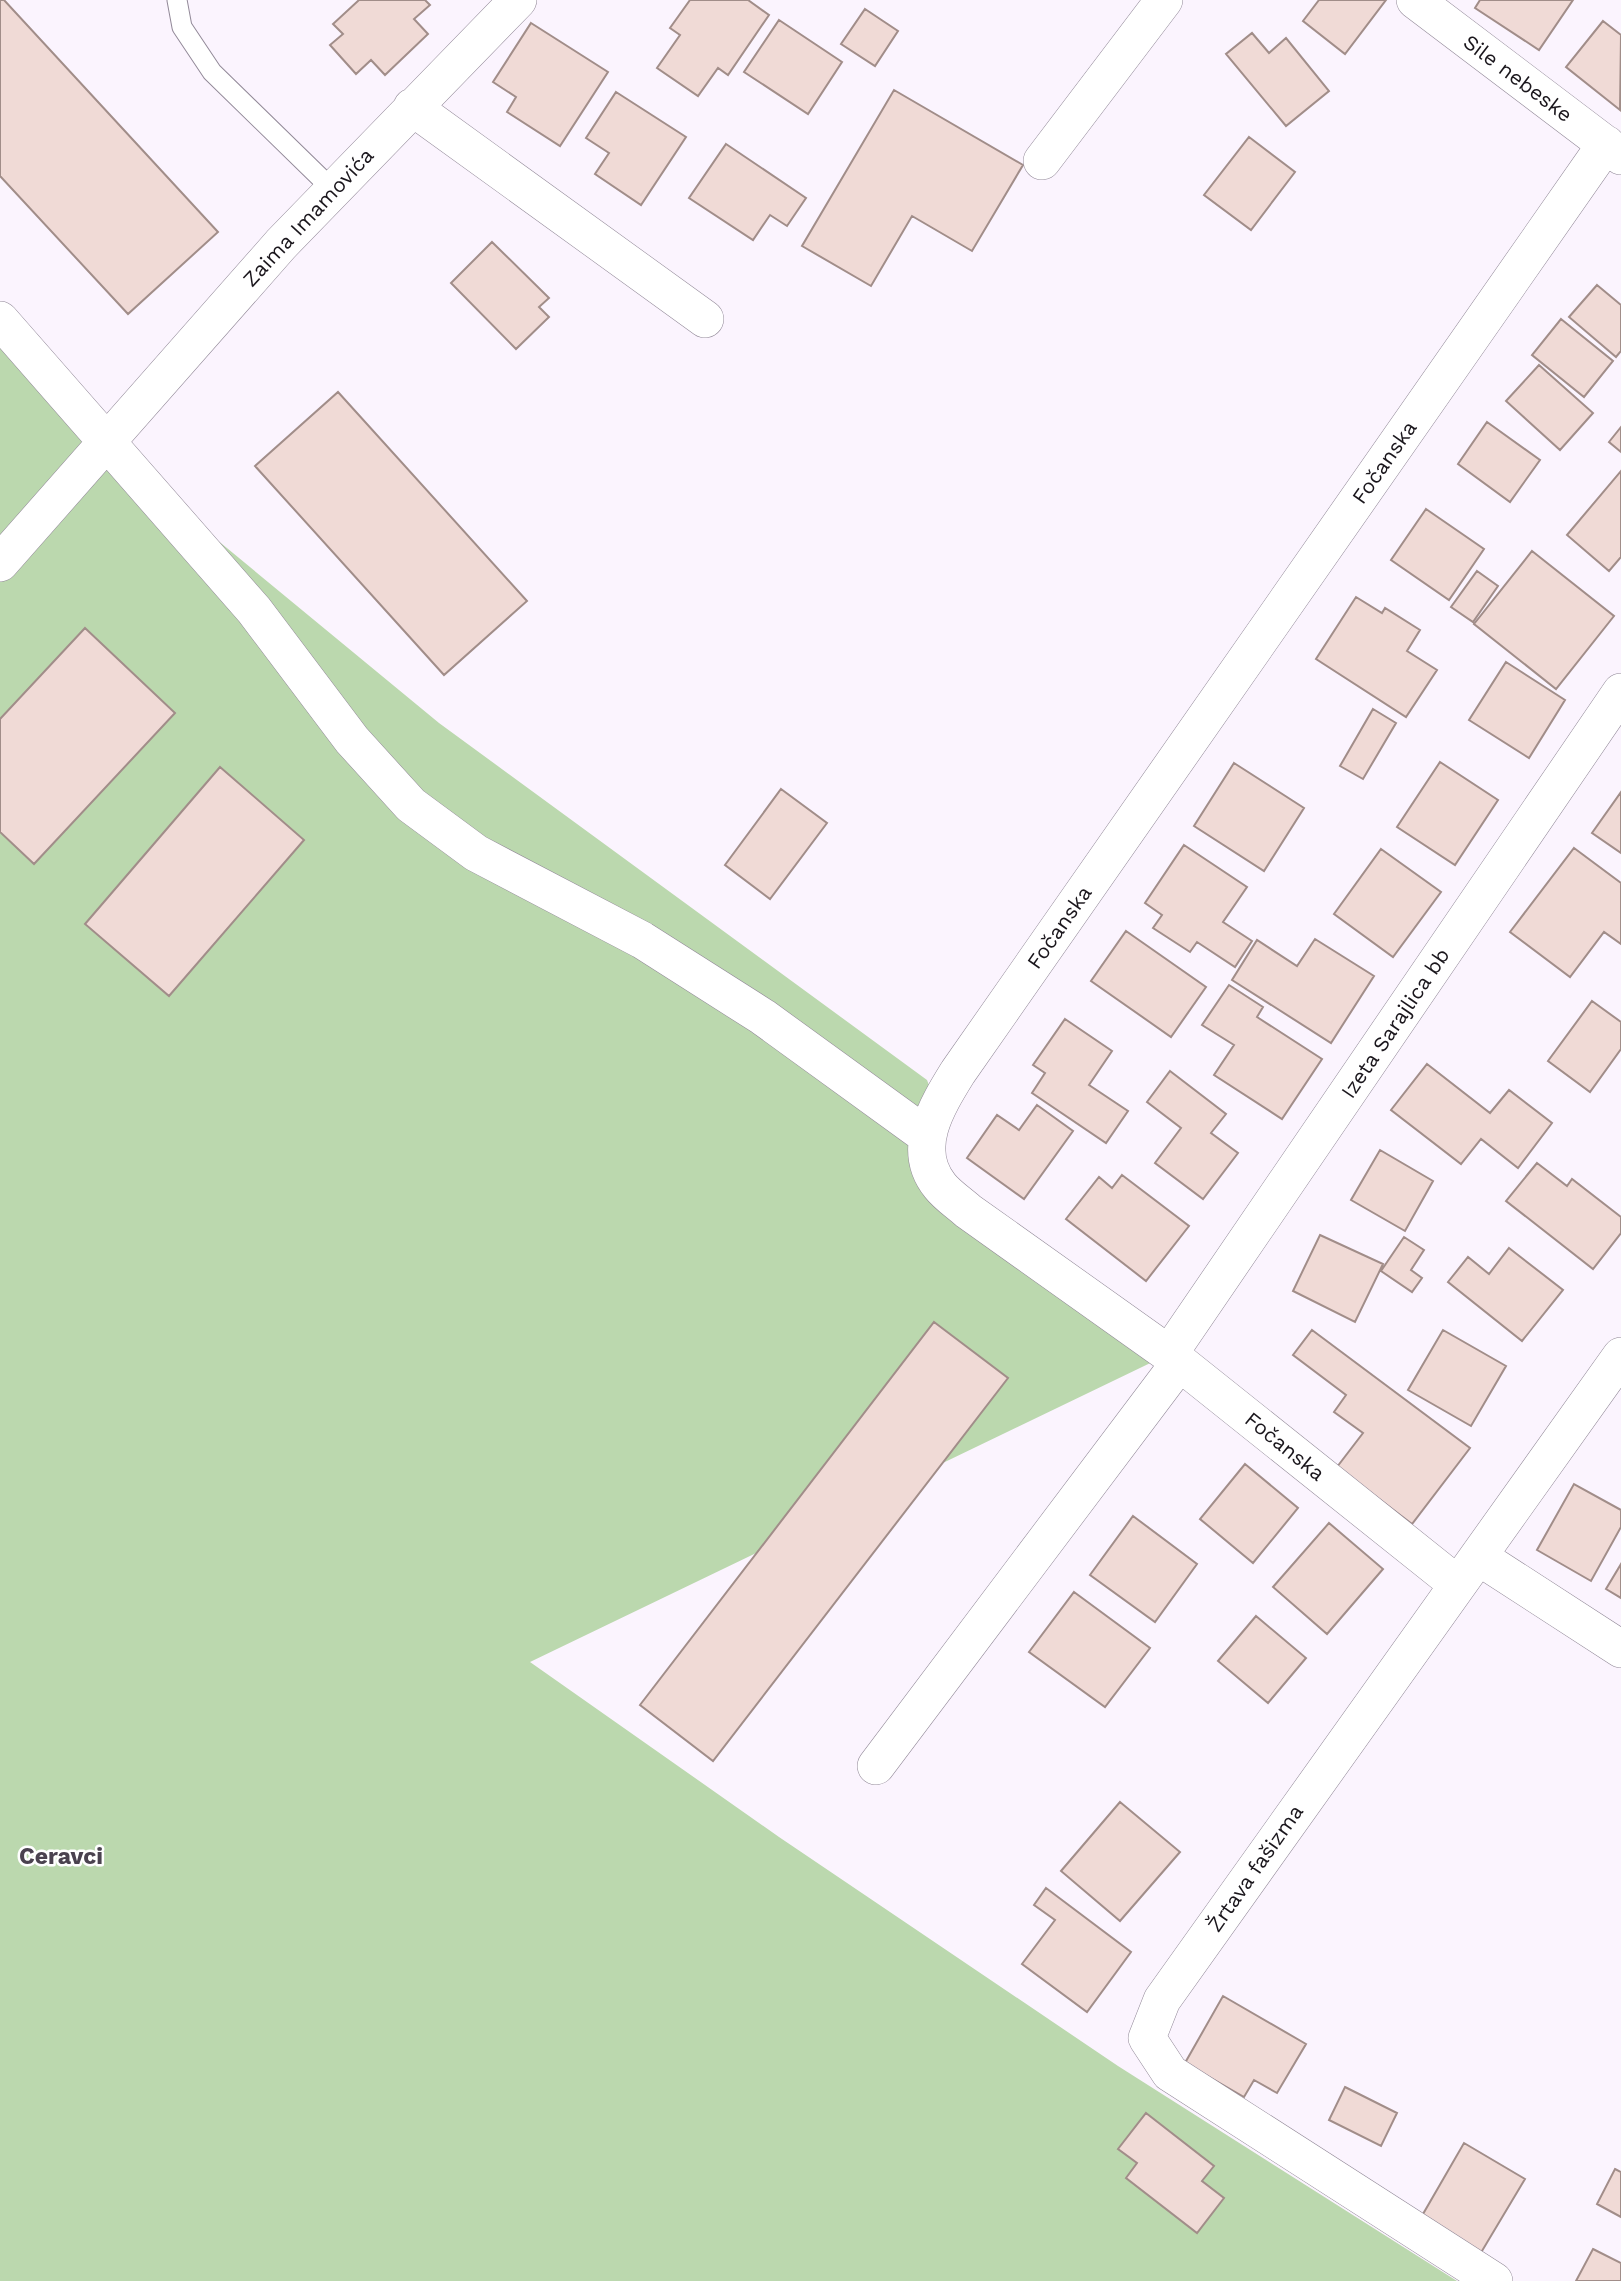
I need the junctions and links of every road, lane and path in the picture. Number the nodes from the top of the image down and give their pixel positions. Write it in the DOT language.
graph roads {
  1 [pos="177,0"];
  2 [pos="518,0"];
  3 [pos="1164,0"];
  4 [pos="1415,0"];
  5 [pos="412,107"];
  6 [pos="1614,150"];
  7 [pos="1042,161"];
  8 [pos="333,190"];
  9 [pos="705,319"];
  10 [pos="0,320"];
  11 [pos="106,440"];
  12 [pos="0,563"];
  13 [pos="1621,692"];
  14 [pos="927,1136"];
  15 [pos="1621,1356"];
  16 [pos="1174,1358"];
  17 [pos="1468,1570"];
  18 [pos="1621,1649"];
  19 [pos="876,1766"];
  20 [pos="1494,2281"];
  1 -- 8 [label="lane"];
  2 -- 5 [label="street, Zaima Imamovića"];
  3 -- 7 [label="street"];
  4 -- 6 [label="street, Sile nebeske"];
  5 -- 8 [label="street, Zaima Imamovića"];
  5 -- 9 [label="street"];
  6 -- 14 [label="street, Fočanska"];
  8 -- 11 [label="street, Zaima Imamovića"];
  10 -- 11 [label="street"];
  11 -- 12 [label="street, Zaima Imamovića"];
  11 -- 14 [label="street"];
  13 -- 16 [label="street, Izeta Sarajlica bb"];
  14 -- 16 [label="street, Fočanska"];
  15 -- 17 [label="street, Žrtava fašizma"];
  16 -- 17 [label="street, Fočanska"];
  16 -- 19 [label="street, Izeta Sarajlica bb"];
  17 -- 18 [label="street, Fočanska"];
  17 -- 20 [label="street, Žrtava fašizma"];
}
